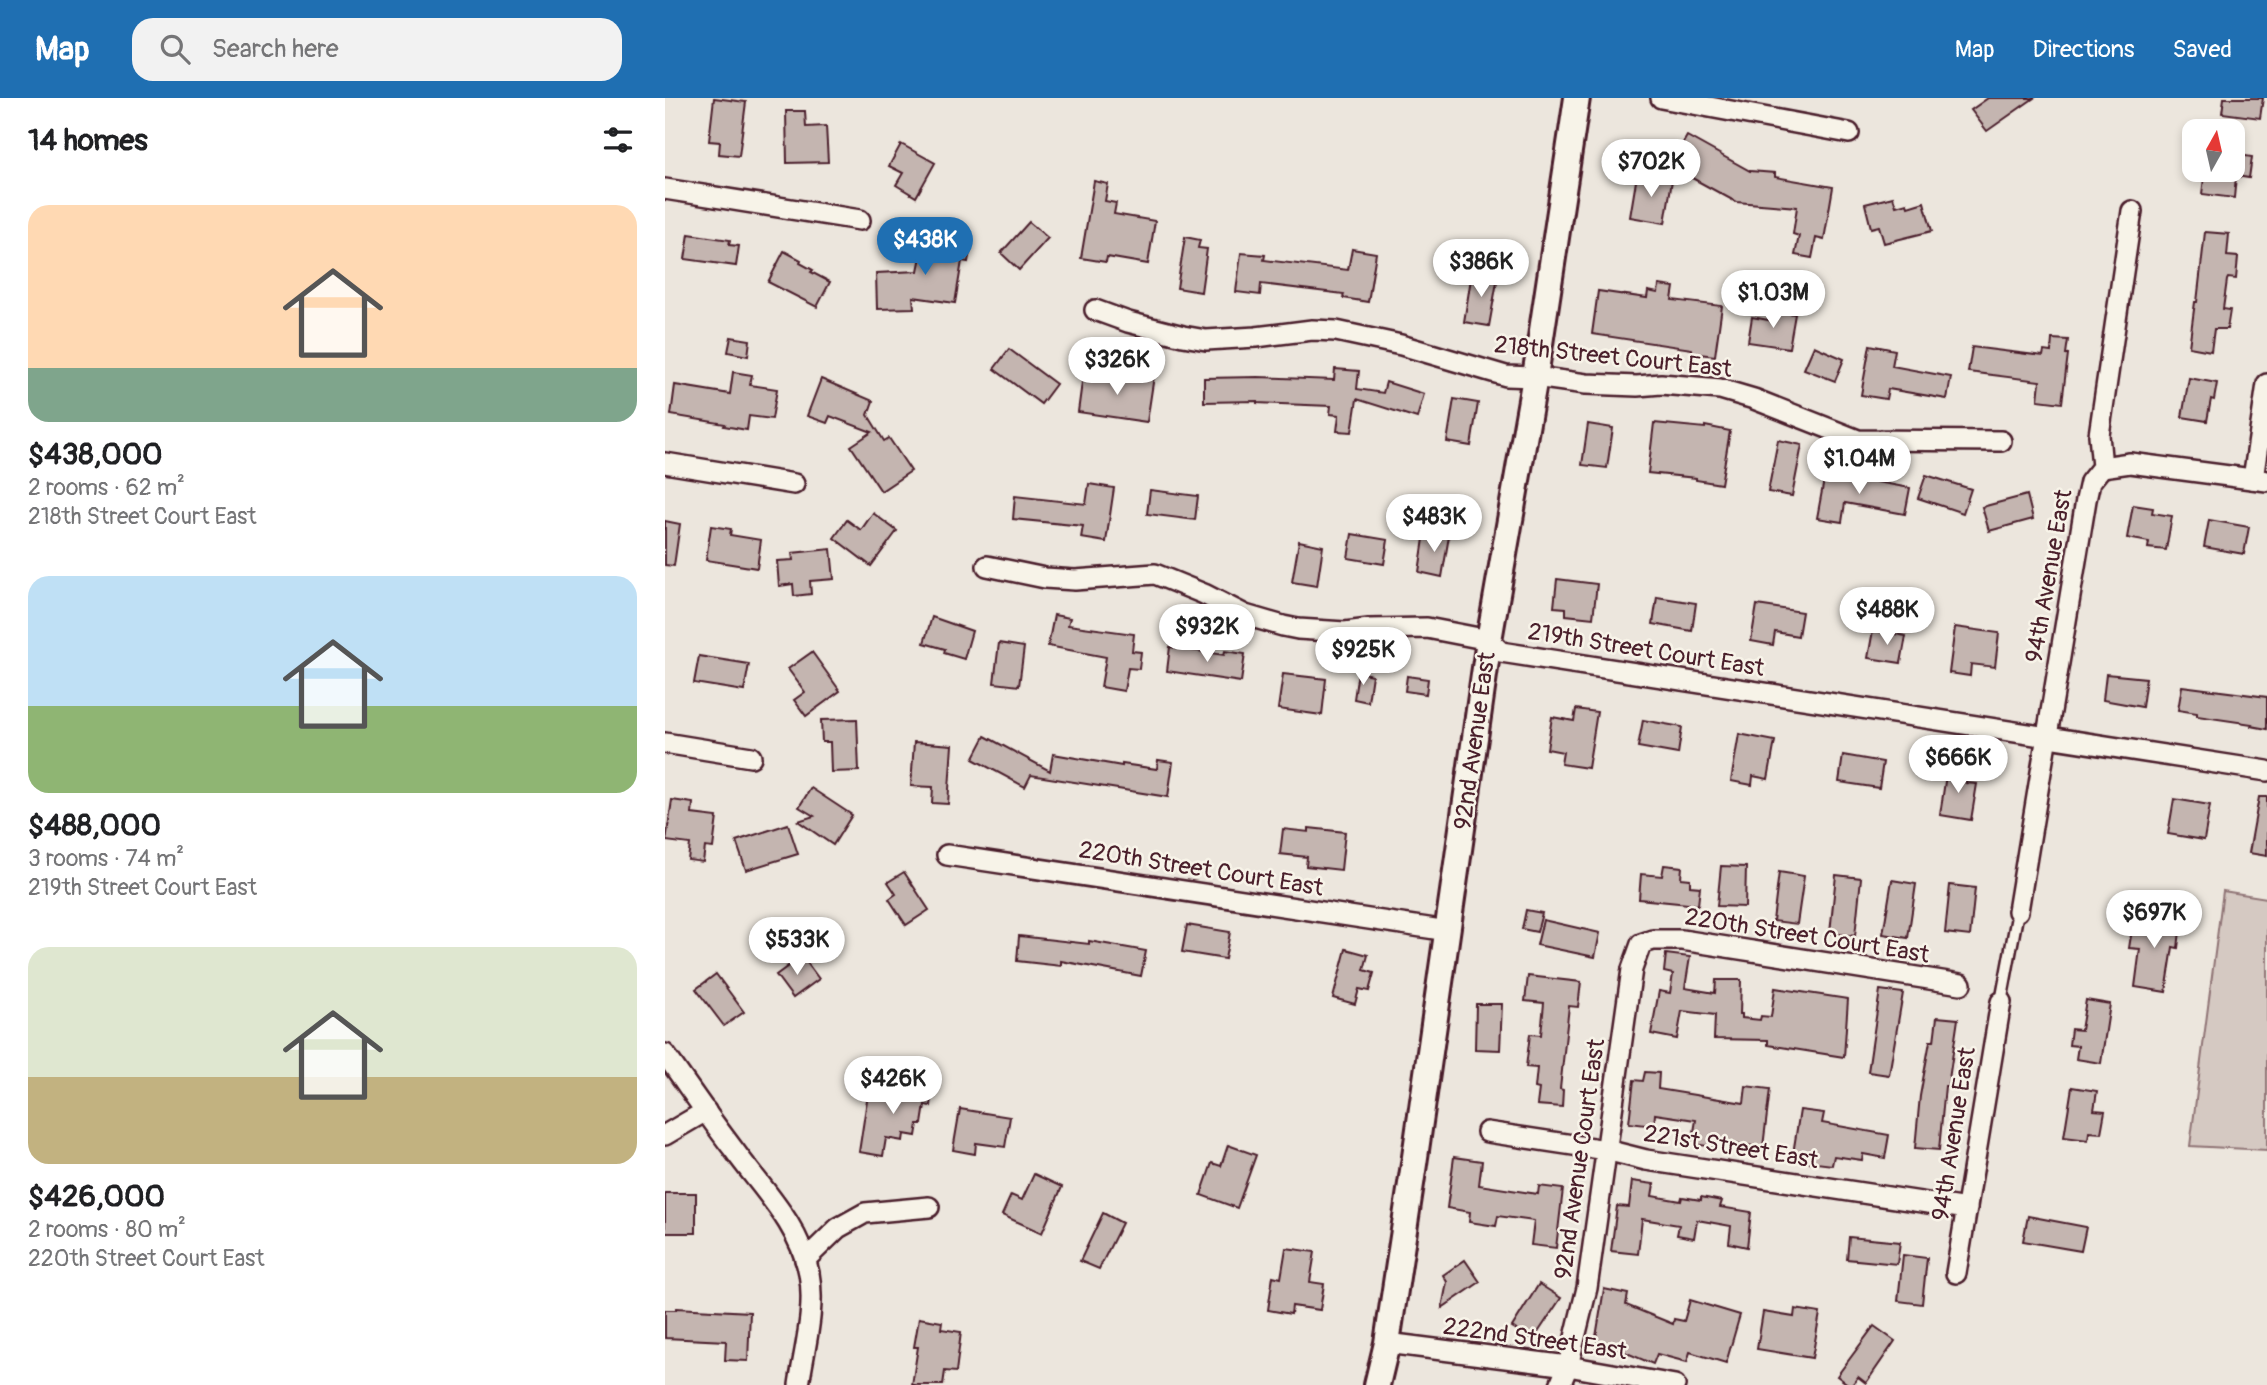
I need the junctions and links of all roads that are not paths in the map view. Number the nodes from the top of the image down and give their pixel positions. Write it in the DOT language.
graph roads {
  1 [pos="1577,98"];
  2 [pos="1661,98"];
  3 [pos="1849,133"];
  4 [pos="665,189"];
  5 [pos="2132,211"];
  6 [pos="860,220"];
  7 [pos="1095,310"];
  8 [pos="1535,377"];
  9 [pos="2267,384"];
  10 [pos="2001,441"];
  11 [pos="665,463"];
  12 [pos="2102,467"];
  13 [pos="2260,480"];
  14 [pos="795,484"];
  15 [pos="987,566"];
  16 [pos="1489,640"];
  17 [pos="2046,737"];
  18 [pos="665,743"];
  19 [pos="751,757"];
  20 [pos="2267,771"];
  21 [pos="947,855"];
  22 [pos="2018,911"];
  23 [pos="1448,931"];
  24 [pos="1646,942"];
  25 [pos="1961,984"];
  26 [pos="2001,1002"];
  27 [pos="665,1054"];
  28 [pos="706,1111"];
  29 [pos="1487,1132"];
  30 [pos="665,1135"];
  31 [pos="1606,1150"];
  32 [pos="929,1207"];
  33 [pos="1967,1209"];
  34 [pos="805,1260"];
  35 [pos="1956,1273"];
  36 [pos="1387,1342"];
  37 [pos="1568,1366"];
  38 [pos="799,1385"];
  39 [pos="1377,1385"];
  40 [pos="1560,1385"];
  41 [pos="1675,1385"];
  1 -- 8 [label="street, 92nd Avenue East"];
  2 -- 3 [label="street"];
  4 -- 6 [label="street"];
  5 -- 12 [label="street, 94th Avenue East"];
  7 -- 8 [label="street, 218th Street Court East"];
  8 -- 10 [label="street, 218th Street Court East"];
  8 -- 16 [label="street, 92nd Avenue East"];
  9 -- 13 [label="street"];
  11 -- 14 [label="street"];
  12 -- 13 [label="street"];
  12 -- 17 [label="street, 94th Avenue East"];
  15 -- 16 [label="street, 219th Street Court East"];
  16 -- 17 [label="street, 219th Street Court East"];
  16 -- 23 [label="street, 92nd Avenue East"];
  17 -- 20 [label="street, 219th Street Court East"];
  17 -- 22 [label="street, 94th Avenue East"];
  18 -- 19 [label="street"];
  21 -- 23 [label="street, 220th Street Court East"];
  22 -- 26 [label="lane"];
  23 -- 36 [label="street, 92nd Avenue East"];
  24 -- 25 [label="street, 220th Street Court East"];
  24 -- 31 [label="street, 92nd Avenue Court East"];
  26 -- 33 [label="street, 94th Avenue East"];
  27 -- 28 [label="street"];
  28 -- 30 [label="street"];
  28 -- 34 [label="street"];
  29 -- 31 [label="street, 221st Street East"];
  31 -- 33 [label="street, 221st Street East"];
  31 -- 37 [label="street, 92nd Avenue Court East"];
  32 -- 34 [label="street"];
  33 -- 35 [label="street, 94th Avenue East"];
  34 -- 38 [label="street"];
  36 -- 37 [label="street, 222nd Street East"];
  36 -- 39 [label="street, 92nd Avenue East"];
  37 -- 40 [label="street, 92nd Avenue Court East"];
  37 -- 41 [label="street, 222nd Street East"];
}
